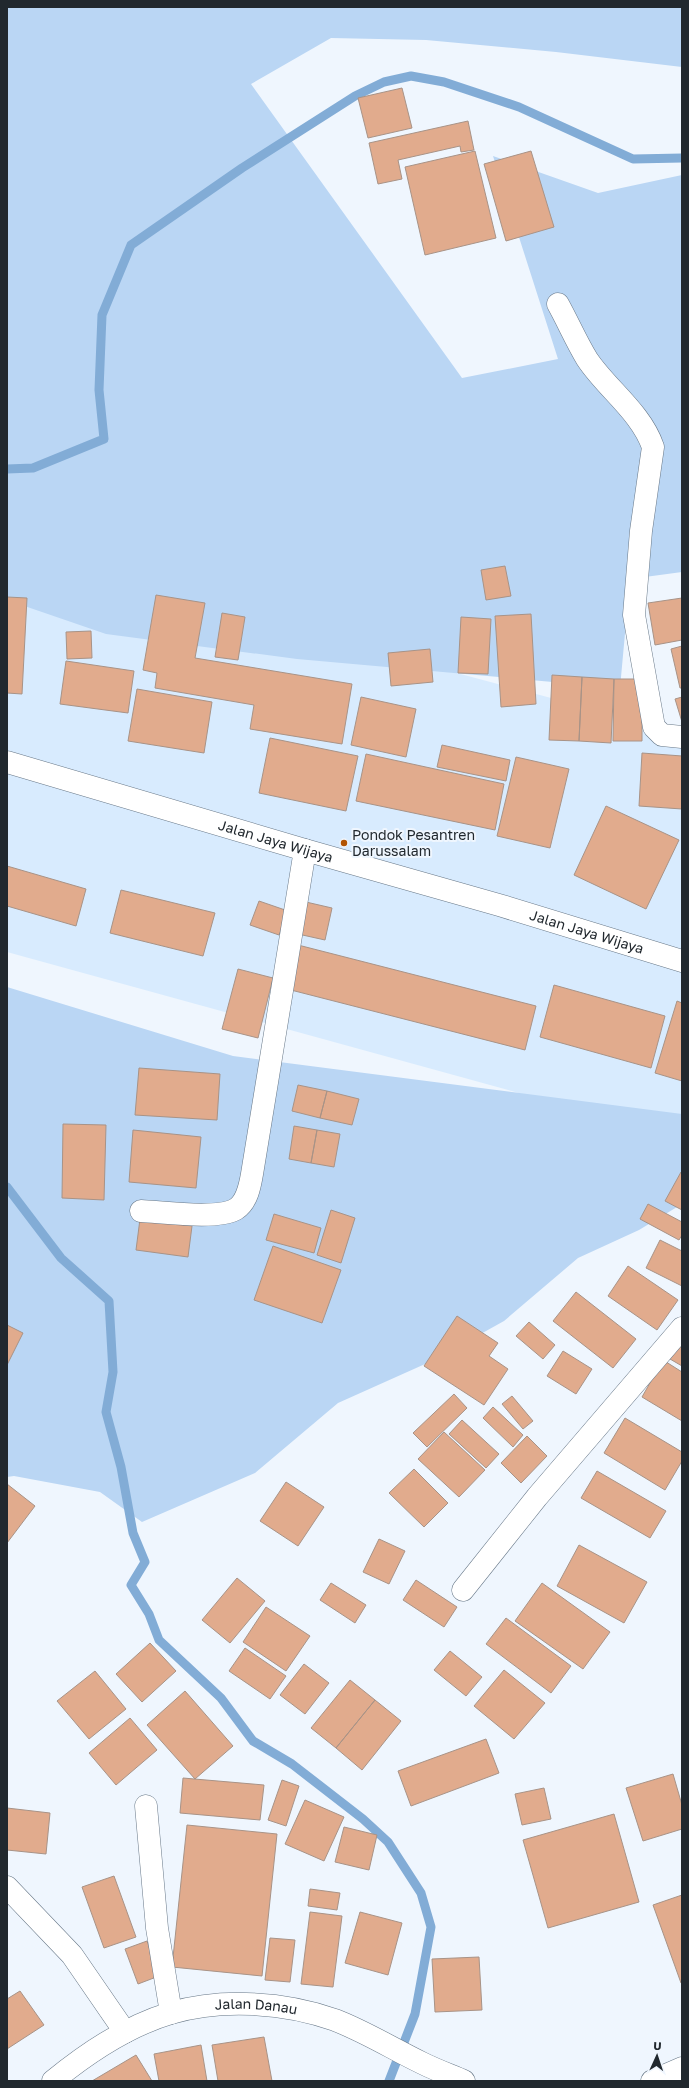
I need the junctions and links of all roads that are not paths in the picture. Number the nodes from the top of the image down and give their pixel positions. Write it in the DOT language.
graph roads {
  1 [pos="558,304"];
  2 [pos="682,737"];
  3 [pos="7,762"];
  4 [pos="305,850"];
  5 [pos="682,961"];
  6 [pos="141,1211"];
  7 [pos="682,1328"];
  8 [pos="463,1590"];
  9 [pos="146,1806"];
  10 [pos="7,1887"];
  11 [pos="171,2013"];
  12 [pos="125,2032"];
  13 [pos="682,2068"];
  14 [pos="53,2081"];
  15 [pos="464,2081"];
  16 [pos="652,2081"];
  1 -- 2 [label="street"];
  3 -- 4 [label="street, Jalan Jaya Wijaya"];
  4 -- 5 [label="street, Jalan Jaya Wijaya"];
  4 -- 6 [label="street"];
  7 -- 8 [label="street"];
  9 -- 11 [label="street"];
  10 -- 12 [label="street"];
  11 -- 12 [label="street, Jalan Danau"];
  11 -- 15 [label="street, Jalan Danau"];
  12 -- 14 [label="street, Jalan Danau"];
  13 -- 16 [label="street"];
}
